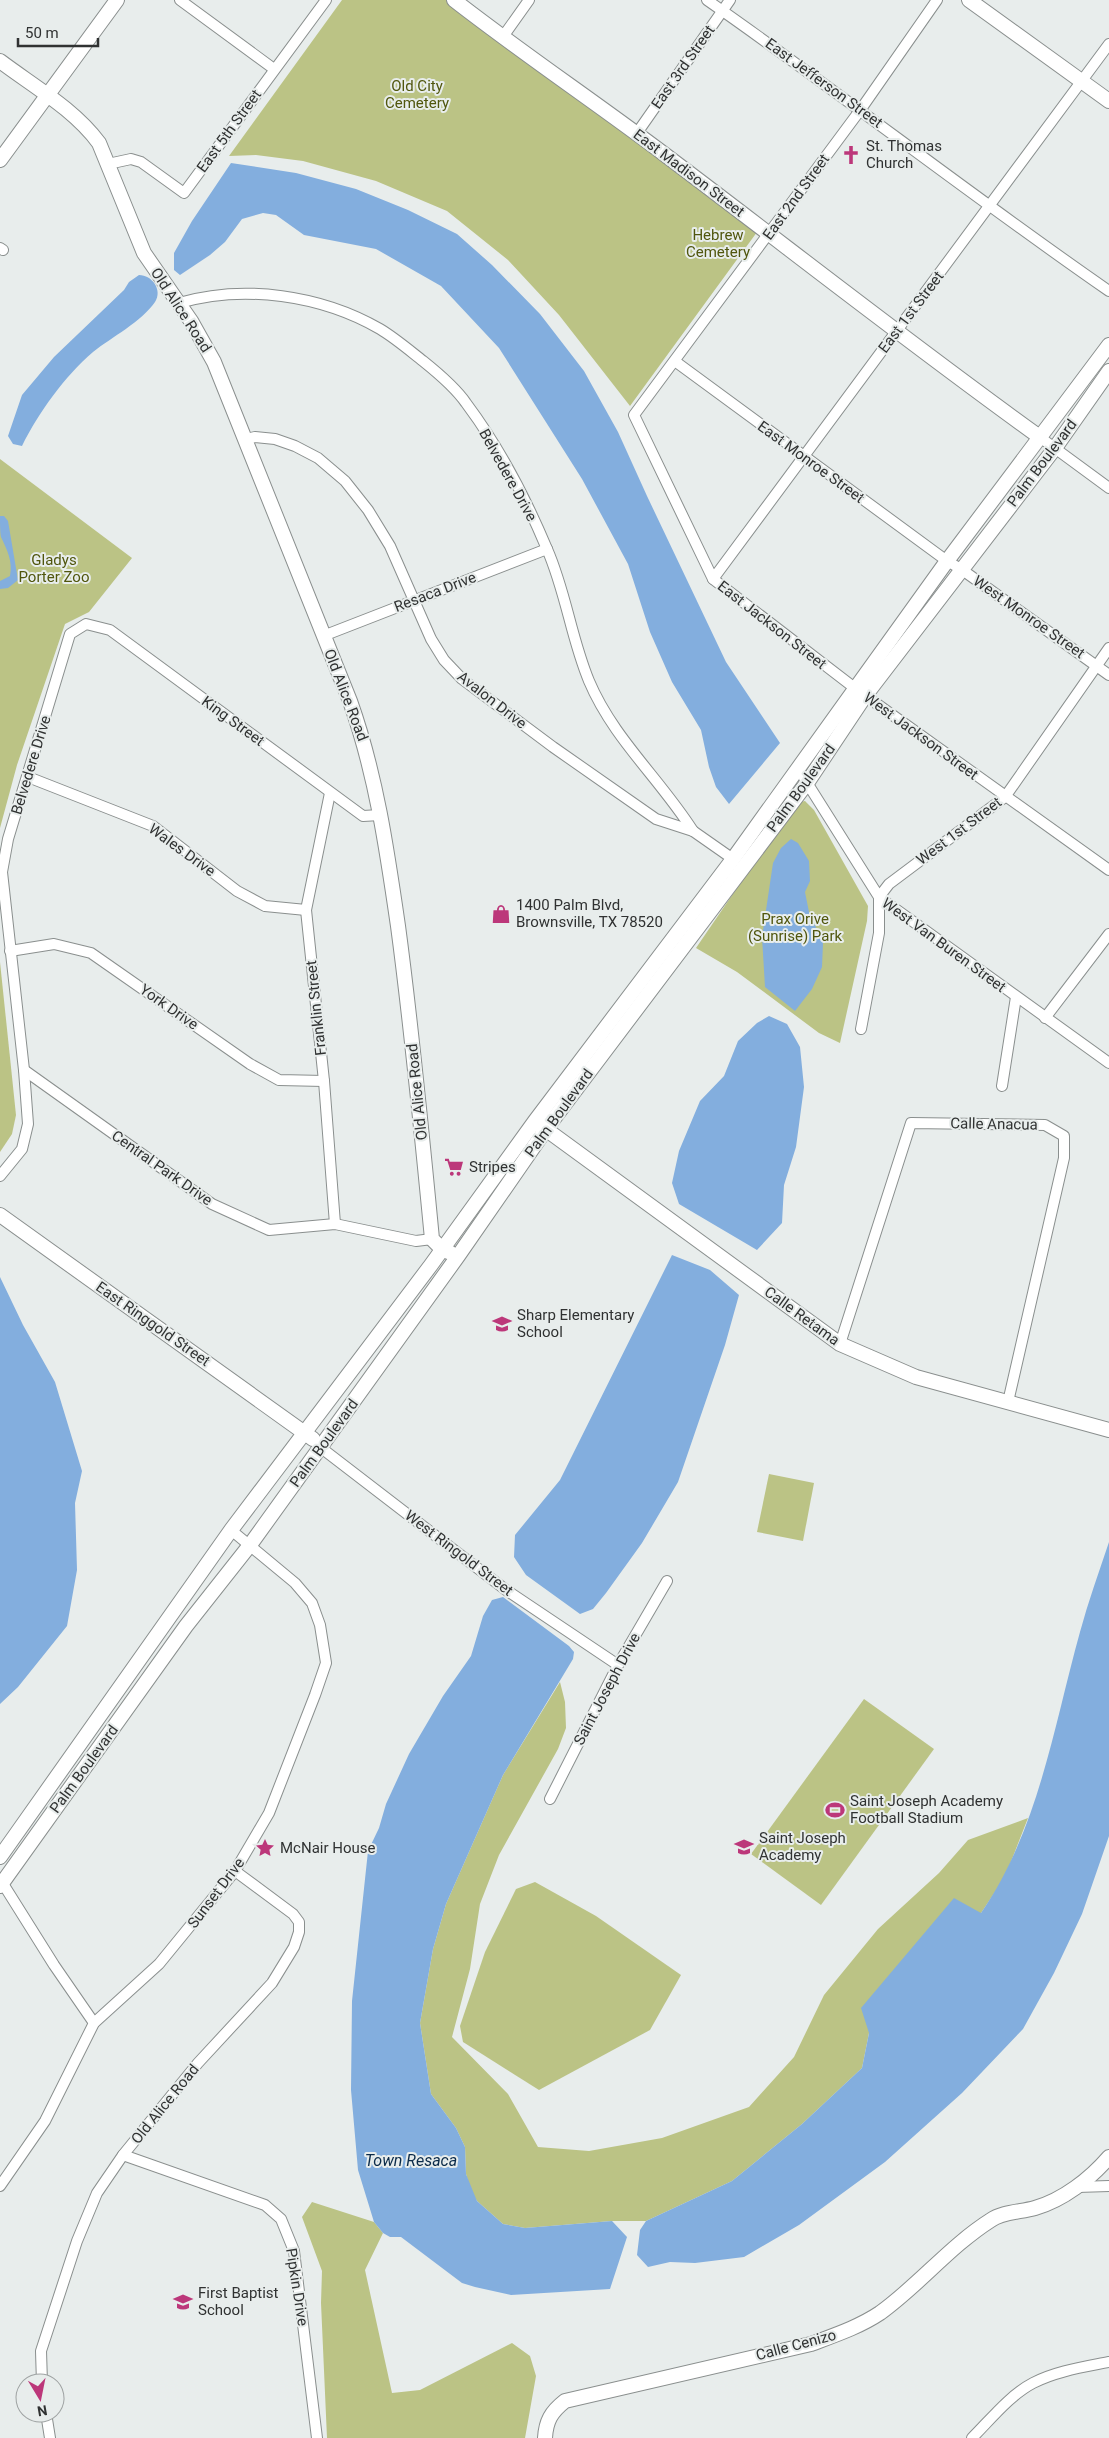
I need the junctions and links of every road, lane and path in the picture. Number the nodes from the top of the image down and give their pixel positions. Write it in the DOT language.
graph roads {
  1 [pos="117,0"];
  2 [pos="180,0"];
  3 [pos="326,0"];
  4 [pos="454,0"];
  5 [pos="530,0"];
  6 [pos="707,0"];
  7 [pos="730,0"];
  8 [pos="937,0"];
  9 [pos="969,0"];
  10 [pos="722,10"];
  11 [pos="502,38"];
  12 [pos="1109,44"];
  13 [pos="0,60"];
  14 [pos="274,69"];
  15 [pos="1082,81"];
  16 [pos="47,96"];
  17 [pos="1109,101"];
  18 [pos="861,109"];
  19 [pos="636,133"];
  20 [pos="0,160"];
  21 [pos="108,164"];
  22 [pos="989,207"];
  23 [pos="770,233"];
  24 [pos="1109,291"];
  25 [pos="179,303"];
  26 [pos="896,332"];
  27 [pos="1109,346"];
  28 [pos="676,362"];
  29 [pos="1109,371"];
  30 [pos="634,416"];
  31 [pos="1041,438"];
  32 [pos="246,439"];
  33 [pos="1055,448"];
  34 [pos="803,456"];
  35 [pos="1109,488"];
  36 [pos="995,498"];
  37 [pos="1009,507"];
  38 [pos="548,549"];
  39 [pos="947,561"];
  40 [pos="961,569"];
  41 [pos="713,579"];
  42 [pos="415,600"];
  43 [pos="86,624"];
  44 [pos="323,636"];
  45 [pos="1109,648"];
  46 [pos="1096,665"];
  47 [pos="1109,675"];
  48 [pos="861,693"];
  49 [pos="797,769"];
  50 [pos="28,777"];
  51 [pos="807,783"];
  52 [pos="330,793"];
  53 [pos="1005,797"];
  54 [pos="380,814"];
  55 [pos="693,831"];
  56 [pos="733,859"];
  57 [pos="1109,870"];
  58 [pos="879,897"];
  59 [pos="306,910"];
  60 [pos="1109,934"];
  61 [pos="10,951"];
  62 [pos="1016,997"];
  63 [pos="1045,1018"];
  64 [pos="861,1030"];
  65 [pos="1109,1063"];
  66 [pos="24,1070"];
  67 [pos="324,1081"];
  68 [pos="1002,1086"];
  69 [pos="541,1125"];
  70 [pos="0,1176"];
  71 [pos="0,1215"];
  72 [pos="335,1224"];
  73 [pos="432,1239"];
  74 [pos="443,1250"];
  75 [pos="458,1256"];
  76 [pos="840,1344"];
  77 [pos="1008,1402"];
  78 [pos="1109,1430"];
  79 [pos="306,1433"];
  80 [pos="320,1447"];
  81 [pos="231,1530"];
  82 [pos="250,1545"];
  83 [pos="667,1581"];
  84 [pos="618,1665"];
  85 [pos="550,1799"];
  86 [pos="0,1858"];
  87 [pos="236,1871"];
  88 [pos="1,1882"];
  89 [pos="94,2023"];
  90 [pos="123,2156"];
  91 [pos="1109,2157"];
  92 [pos="0,2186"];
  93 [pos="1109,2186"];
  94 [pos="1077,2187"];
  95 [pos="1109,2362"];
  96 [pos="42,2373"];
  97 [pos="48,2423"];
  98 [pos="50,2438"];
  99 [pos="317,2438"];
  100 [pos="545,2438"];
  101 [pos="972,2438"];
  1 -- 16 [label="main road"];
  2 -- 14 [label="street"];
  3 -- 14 [label="street, East 5th Street"];
  4 -- 11 [label="main road, East Madison Street"];
  5 -- 11 [label="street"];
  6 -- 10 [label="street, East Jefferson Street"];
  7 -- 10 [label="street, East 3rd Street"];
  8 -- 18 [label="street, East 2nd Street"];
  9 -- 15 [label="main road"];
  10 -- 18 [label="street, East Jefferson Street"];
  10 -- 19 [label="street, East 3rd Street"];
  11 -- 19 [label="main road, East Madison Street"];
  12 -- 15 [label="street, East 1st Street"];
  13 -- 16 [label="main road"];
  14 -- 21 [label="street, East 5th Street"];
  15 -- 17 [label="main road"];
  15 -- 22 [label="street, East 1st Street"];
  16 -- 20 [label="main road"];
  16 -- 21 [label="main road"];
  18 -- 22 [label="street, East Jefferson Street"];
  18 -- 23 [label="street, East 2nd Street"];
  19 -- 23 [label="main road, East Madison Street"];
  21 -- 25 [label="main road, Old Alice Road"];
  22 -- 24 [label="street, East Jefferson Street"];
  22 -- 26 [label="street, East 1st Street"];
  23 -- 26 [label="main road, East Madison Street"];
  23 -- 28 [label="street, East 2nd Street"];
  25 -- 32 [label="main road, Old Alice Road"];
  25 -- 38 [label="street, Belvedere Drive"];
  26 -- 31 [label="main road, East Madison Street"];
  26 -- 34 [label="street, East 1st Street"];
  27 -- 31 [label="main road, Palm Boulevard"];
  28 -- 30 [label="street, East 2nd Street"];
  28 -- 34 [label="street, East Monroe Street"];
  29 -- 33 [label="main road, Palm Boulevard"];
  30 -- 41 [label="street, East Jackson Street"];
  31 -- 33 [label="street"];
  31 -- 36 [label="main road, Palm Boulevard"];
  32 -- 42 [label="street, Avalon Drive"];
  32 -- 44 [label="main road, Old Alice Road"];
  33 -- 35 [label="street"];
  33 -- 37 [label="main road, Palm Boulevard"];
  34 -- 39 [label="street, East Monroe Street"];
  34 -- 41 [label="street, East 1st Street"];
  36 -- 37 [label="main road"];
  36 -- 39 [label="main road, Palm Boulevard"];
  37 -- 40 [label="main road, Palm Boulevard"];
  38 -- 42 [label="street, Resaca Drive"];
  38 -- 55 [label="street, Belvedere Drive"];
  39 -- 40 [label="street, West Monroe Street"];
  39 -- 48 [label="main road, Palm Boulevard"];
  40 -- 46 [label="street, West Monroe Street"];
  40 -- 48 [label="main road, Palm Boulevard"];
  41 -- 48 [label="street, East Jackson Street"];
  42 -- 44 [label="street, Resaca Drive"];
  42 -- 55 [label="street, Avalon Drive"];
  43 -- 50 [label="street, Belvedere Drive"];
  43 -- 52 [label="street, King Street"];
  44 -- 54 [label="main road, Old Alice Road"];
  45 -- 46 [label="street, West 1st Street"];
  46 -- 47 [label="street, West Monroe Street"];
  46 -- 53 [label="street, West 1st Street"];
  48 -- 49 [label="main road, Palm Boulevard"];
  48 -- 51 [label="main road, Palm Boulevard"];
  48 -- 53 [label="street, West Jackson Street"];
  49 -- 51 [label="street, West Van Buren Street"];
  49 -- 56 [label="main road, Palm Boulevard"];
  50 -- 59 [label="street, Wales Drive"];
  50 -- 61 [label="street, Belvedere Drive"];
  51 -- 58 [label="street, West Van Buren Street"];
  51 -- 69 [label="main road, Palm Boulevard"];
  52 -- 54 [label="street, King Street"];
  52 -- 59 [label="street, Franklin Street"];
  53 -- 57 [label="street, West Jackson Street"];
  53 -- 58 [label="street, West 1st Street"];
  54 -- 73 [label="main road, Old Alice Road"];
  55 -- 56 [label="street, Avalon Drive"];
  56 -- 69 [label="main road, Palm Boulevard"];
  58 -- 62 [label="street, West Van Buren Street"];
  58 -- 64 [label="street"];
  59 -- 67 [label="street, Franklin Street"];
  60 -- 63 [label="street"];
  61 -- 66 [label="street, Belvedere Drive"];
  61 -- 67 [label="street, York Drive"];
  62 -- 63 [label="street, West Van Buren Street"];
  62 -- 68 [label="street"];
  63 -- 65 [label="street, West Van Buren Street"];
  66 -- 70 [label="street, Belvedere Drive"];
  66 -- 72 [label="street, Central Park Drive"];
  67 -- 72 [label="street, Franklin Street"];
  69 -- 74 [label="main road, Palm Boulevard"];
  69 -- 75 [label="main road, Palm Boulevard"];
  69 -- 76 [label="main road, Calle Retama"];
  71 -- 79 [label="main road, East Ringgold Street"];
  72 -- 73 [label="street, Central Park Drive"];
  73 -- 74 [label="main road"];
  74 -- 75 [label="main road"];
  74 -- 79 [label="main road, Palm Boulevard"];
  75 -- 80 [label="main road, Palm Boulevard"];
  76 -- 77 [label="main road, Calle Retama"];
  76 -- 77 [label="street, Calle Anacua"];
  77 -- 78 [label="main road, Calle Retama"];
  79 -- 80 [label="main road, West Ringold Street"];
  79 -- 81 [label="main road, Palm Boulevard"];
  80 -- 82 [label="main road, Palm Boulevard"];
  80 -- 84 [label="street, West Ringold Street"];
  81 -- 82 [label="street, Sunset Drive"];
  81 -- 86 [label="main road, Palm Boulevard"];
  82 -- 87 [label="street, Sunset Drive"];
  82 -- 88 [label="main road, Palm Boulevard"];
  83 -- 84 [label="street, Saint Joseph Drive"];
  84 -- 85 [label="street, Saint Joseph Drive"];
  87 -- 89 [label="street, Sunset Drive"];
  87 -- 90 [label="street, Old Alice Road"];
  88 -- 89 [label="street"];
  89 -- 92 [label="street, Sunset Drive"];
  90 -- 96 [label="street, Old Alice Road"];
  90 -- 99 [label="street, Pipkin Drive"];
  91 -- 94 [label="main road, Calle Cenizo"];
  93 -- 94 [label="street"];
  94 -- 100 [label="main road, Calle Cenizo"];
  95 -- 101 [label="street"];
  97 -- 98 [label="street"];
}
